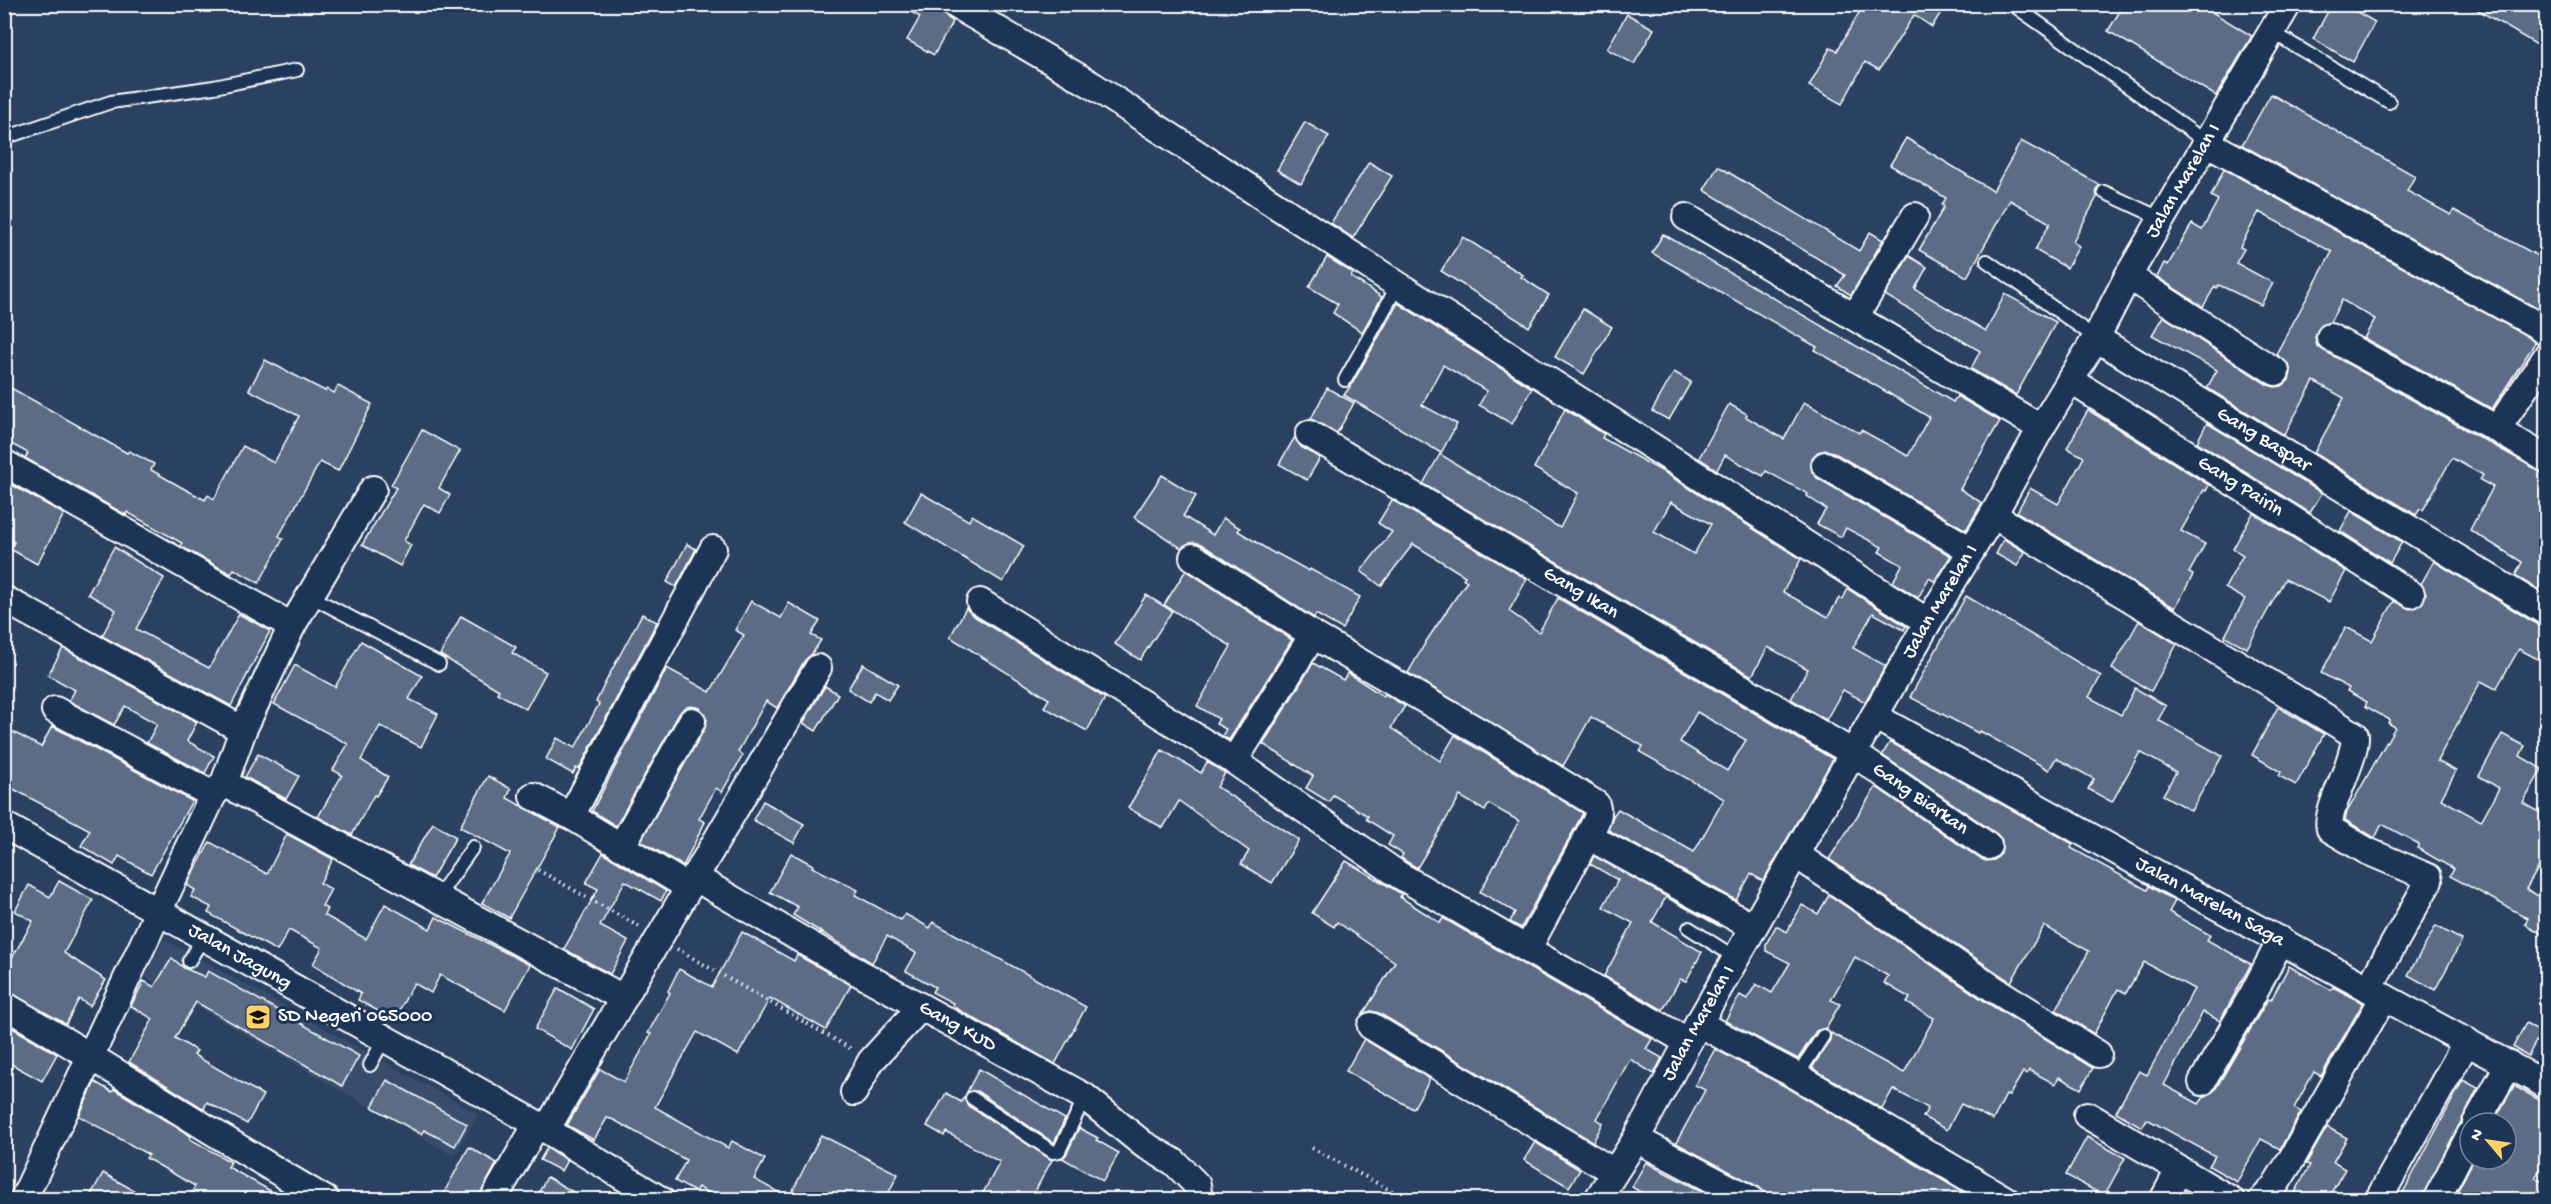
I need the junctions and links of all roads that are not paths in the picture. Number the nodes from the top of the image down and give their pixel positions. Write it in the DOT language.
graph roads {
  1 [pos="954,4"];
  2 [pos="2012,4"];
  3 [pos="2288,4"];
  4 [pos="2272,32"];
  5 [pos="297,70"];
  6 [pos="2388,102"];
  7 [pos="4,138"];
  8 [pos="2206,142"];
  9 [pos="2104,192"];
  10 [pos="1915,216"];
  11 [pos="1686,217"];
  12 [pos="2162,219"];
  13 [pos="1987,261"];
  14 [pos="2128,276"];
  15 [pos="1398,285"];
  16 [pos="1855,317"];
  17 [pos="2547,333"];
  18 [pos="2330,337"];
  19 [pos="2096,338"];
  20 [pos="2547,357"];
  21 [pos="2276,372"];
  22 [pos="1345,380"];
  23 [pos="2070,380"];
  24 [pos="2040,428"];
  25 [pos="2497,429"];
  26 [pos="1309,434"];
  27 [pos="2547,459"];
  28 [pos="4,463"];
  29 [pos="1825,465"];
  30 [pos="374,489"];
  31 [pos="1993,515"];
  32 [pos="713,549"];
  33 [pos="1971,550"];
  34 [pos="1193,556"];
  35 [pos="2411,594"];
  36 [pos="309,596"];
  37 [pos="4,599"];
  38 [pos="980,602"];
  39 [pos="2547,612"];
  40 [pos="1928,622"];
  41 [pos="291,626"];
  42 [pos="1312,635"];
  43 [pos="439,664"];
  44 [pos="818,668"];
  45 [pos="55,710"];
  46 [pos="1874,716"];
  47 [pos="692,721"];
  48 [pos="243,730"];
  49 [pos="1853,753"];
  50 [pos="1234,761"];
  51 [pos="218,789"];
  52 [pos="533,796"];
  53 [pos="572,816"];
  54 [pos="4,825"];
  55 [pos="1587,836"];
  56 [pos="1988,846"];
  57 [pos="472,847"];
  58 [pos="621,847"];
  59 [pos="1795,854"];
  60 [pos="691,882"];
  61 [pos="437,898"];
  62 [pos="157,912"];
  63 [pos="1753,927"];
  64 [pos="1689,928"];
  65 [pos="203,938"];
  66 [pos="2281,940"];
  67 [pos="1528,948"];
  68 [pos="1736,958"];
  69 [pos="189,961"];
  70 [pos="2376,992"];
  71 [pos="622,998"];
  72 [pos="4,1005"];
  73 [pos="921,1007"];
  74 [pos="1371,1026"];
  75 [pos="1693,1032"];
  76 [pos="1823,1036"];
  77 [pos="384,1039"];
  78 [pos="2467,1041"];
  79 [pos="2098,1054"];
  80 [pos="90,1055"];
  81 [pos="2508,1064"];
  82 [pos="370,1065"];
  83 [pos="1797,1076"];
  84 [pos="2202,1082"];
  85 [pos="2547,1085"];
  86 [pos="854,1092"];
  87 [pos="1085,1097"];
  88 [pos="972,1098"];
  89 [pos="2483,1111"];
  90 [pos="2087,1115"];
  91 [pos="542,1127"];
  92 [pos="1636,1139"];
  93 [pos="2458,1157"];
  94 [pos="2179,1170"];
  95 [pos="1614,1172"];
  96 [pos="2435,1199"];
  97 [pos="23,1200"];
  98 [pos="326,1200"];
  99 [pos="493,1200"];
  100 [pos="661,1200"];
  101 [pos="1199,1200"];
  102 [pos="1597,1200"];
  103 [pos="1752,1200"];
  104 [pos="2006,1200"];
  105 [pos="2163,1200"];
  106 [pos="2231,1200"];
  107 [pos="2262,1200"];
  108 [pos="2378,1200"];
  1 -- 15 [label="street"];
  2 -- 8 [label="lane"];
  3 -- 4 [label="street, Jalan Marelan I"];
  4 -- 6 [label="lane"];
  4 -- 8 [label="street, Jalan Marelan I"];
  5 -- 7 [label="lane"];
  8 -- 12 [label="street, Jalan Marelan I"];
  8 -- 17 [label="street"];
  9 -- 12 [label="lane"];
  10 -- 16 [label="street"];
  11 -- 16 [label="street"];
  12 -- 14 [label="street, Jalan Marelan I"];
  13 -- 19 [label="lane, Gang Baspar"];
  14 -- 19 [label="street, Jalan Marelan I"];
  14 -- 21 [label="street"];
  15 -- 22 [label="lane"];
  15 -- 40 [label="street"];
  16 -- 24 [label="street"];
  18 -- 25 [label="street"];
  19 -- 23 [label="street, Jalan Marelan I"];
  19 -- 39 [label="street, Gang Baspar"];
  20 -- 25 [label="street"];
  23 -- 24 [label="street, Jalan Marelan I"];
  23 -- 35 [label="street, Gang Pairin"];
  24 -- 31 [label="street, Jalan Marelan I"];
  25 -- 27 [label="street"];
  26 -- 49 [label="street, Gang Ikan"];
  28 -- 41 [label="street"];
  29 -- 33 [label="street"];
  30 -- 36 [label="street"];
  31 -- 33 [label="street, Jalan Marelan I"];
  31 -- 70 [label="street"];
  32 -- 53 [label="street"];
  33 -- 40 [label="street, Jalan Marelan I"];
  34 -- 42 [label="street"];
  36 -- 41 [label="street"];
  36 -- 43 [label="lane"];
  37 -- 48 [label="street"];
  38 -- 50 [label="street"];
  40 -- 46 [label="street, Jalan Marelan I"];
  41 -- 48 [label="street"];
  42 -- 50 [label="street"];
  42 -- 55 [label="street"];
  44 -- 60 [label="street"];
  45 -- 51 [label="street"];
  46 -- 49 [label="street, Jalan Marelan I"];
  46 -- 66 [label="street, Jalan Marelan Saga"];
  47 -- 58 [label="street"];
  48 -- 51 [label="street"];
  49 -- 56 [label="street, Gang Biarkan"];
  49 -- 59 [label="street, Jalan Marelan I"];
  50 -- 67 [label="street"];
  51 -- 61 [label="street"];
  51 -- 62 [label="street"];
  52 -- 53 [label="street, Gang KUD"];
  53 -- 58 [label="street, Gang KUD"];
  54 -- 62 [label="street, Jalan Jagung"];
  55 -- 63 [label="street"];
  55 -- 67 [label="street"];
  57 -- 61 [label="lane"];
  58 -- 60 [label="street, Gang KUD"];
  59 -- 63 [label="street, Jalan Marelan I"];
  59 -- 79 [label="street"];
  60 -- 71 [label="street"];
  60 -- 73 [label="street, Gang KUD"];
  61 -- 71 [label="street"];
  62 -- 65 [label="street, Jalan Jagung"];
  62 -- 80 [label="street"];
  63 -- 68 [label="street, Jalan Marelan I"];
  64 -- 68 [label="lane"];
  65 -- 69 [label="lane"];
  65 -- 77 [label="street, Jalan Jagung"];
  66 -- 70 [label="street, Jalan Marelan Saga"];
  66 -- 84 [label="street"];
  67 -- 75 [label="street"];
  68 -- 75 [label="street, Jalan Marelan I"];
  70 -- 78 [label="street, Jalan Marelan Saga"];
  70 -- 107 [label="street"];
  71 -- 91 [label="street"];
  72 -- 80 [label="street"];
  73 -- 86 [label="street"];
  73 -- 87 [label="street, Gang KUD"];
  74 -- 95 [label="street"];
  75 -- 83 [label="street"];
  75 -- 92 [label="street, Jalan Marelan I"];
  76 -- 83 [label="lane"];
  77 -- 82 [label="lane"];
  77 -- 91 [label="street, Jalan Jagung"];
  78 -- 81 [label="street, Jalan Marelan Saga"];
  78 -- 108 [label="street"];
  80 -- 97 [label="street"];
  80 -- 98 [label="street"];
  81 -- 85 [label="street, Jalan Marelan Saga"];
  81 -- 89 [label="street"];
  83 -- 104 [label="street"];
  87 -- 88 [label="lane"];
  87 -- 101 [label="street, Gang KUD"];
  90 -- 94 [label="street"];
  91 -- 99 [label="street"];
  91 -- 100 [label="street, Jalan Jagung"];
  92 -- 95 [label="street, Jalan Marelan I"];
  92 -- 103 [label="street"];
  93 -- 96 [label="street"];
  94 -- 105 [label="street"];
  94 -- 106 [label="street"];
  95 -- 102 [label="street, Jalan Marelan I"];
}
